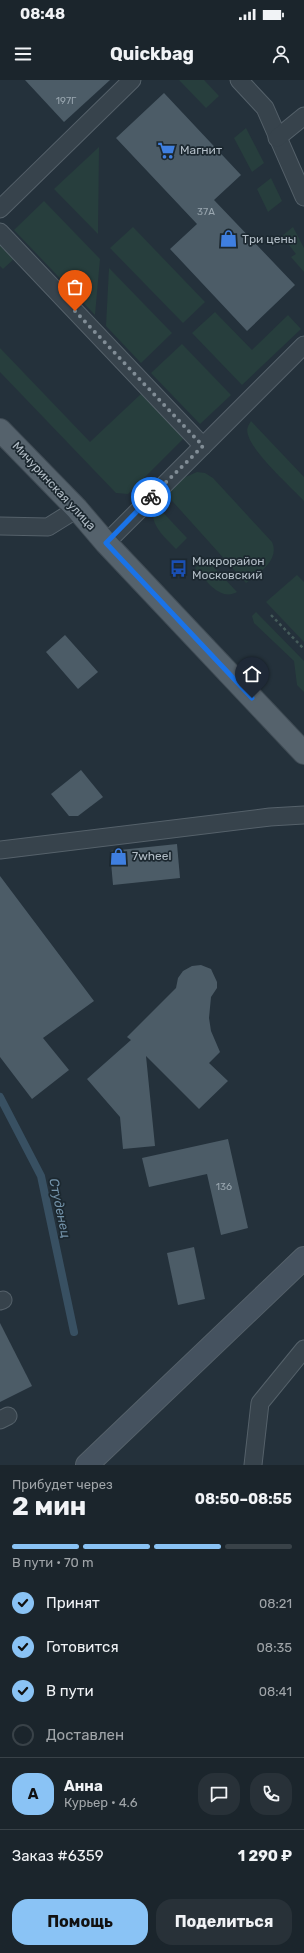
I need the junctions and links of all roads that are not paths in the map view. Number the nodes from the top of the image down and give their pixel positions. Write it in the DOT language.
graph roads {
  1 [pos="132,80"];
  2 [pos="239,80"];
  3 [pos="304,116"];
  4 [pos="277,138"];
  5 [pos="304,197"];
  6 [pos="0,208"];
  7 [pos="0,232"];
  8 [pos="304,345"];
  9 [pos="0,430"];
  10 [pos="203,446"];
  11 [pos="77,509"];
  12 [pos="0,526"];
  13 [pos="106,543"];
  14 [pos="304,753"];
  15 [pos="304,815"];
  16 [pos="0,850"];
  17 [pos="304,1258"];
  18 [pos="304,1349"];
  19 [pos="87,1465"];
  20 [pos="253,1465"];
  1 -- 6 [label="lane"];
  2 -- 4 [label="lane"];
  3 -- 4 [label="lane"];
  4 -- 5 [label="lane"];
  7 -- 10 [label="lane"];
  8 -- 10 [label="lane"];
  9 -- 11 [label="main road, Мичуринская улица"];
  10 -- 13 [label="lane"];
  11 -- 12 [label="lane"];
  11 -- 13 [label="main road, Мичуринская улица"];
  13 -- 14 [label="main road, Мичуринская улица"];
  15 -- 16 [label="lane"];
  17 -- 19 [label="main road"];
  18 -- 20 [label="lane"];
}
